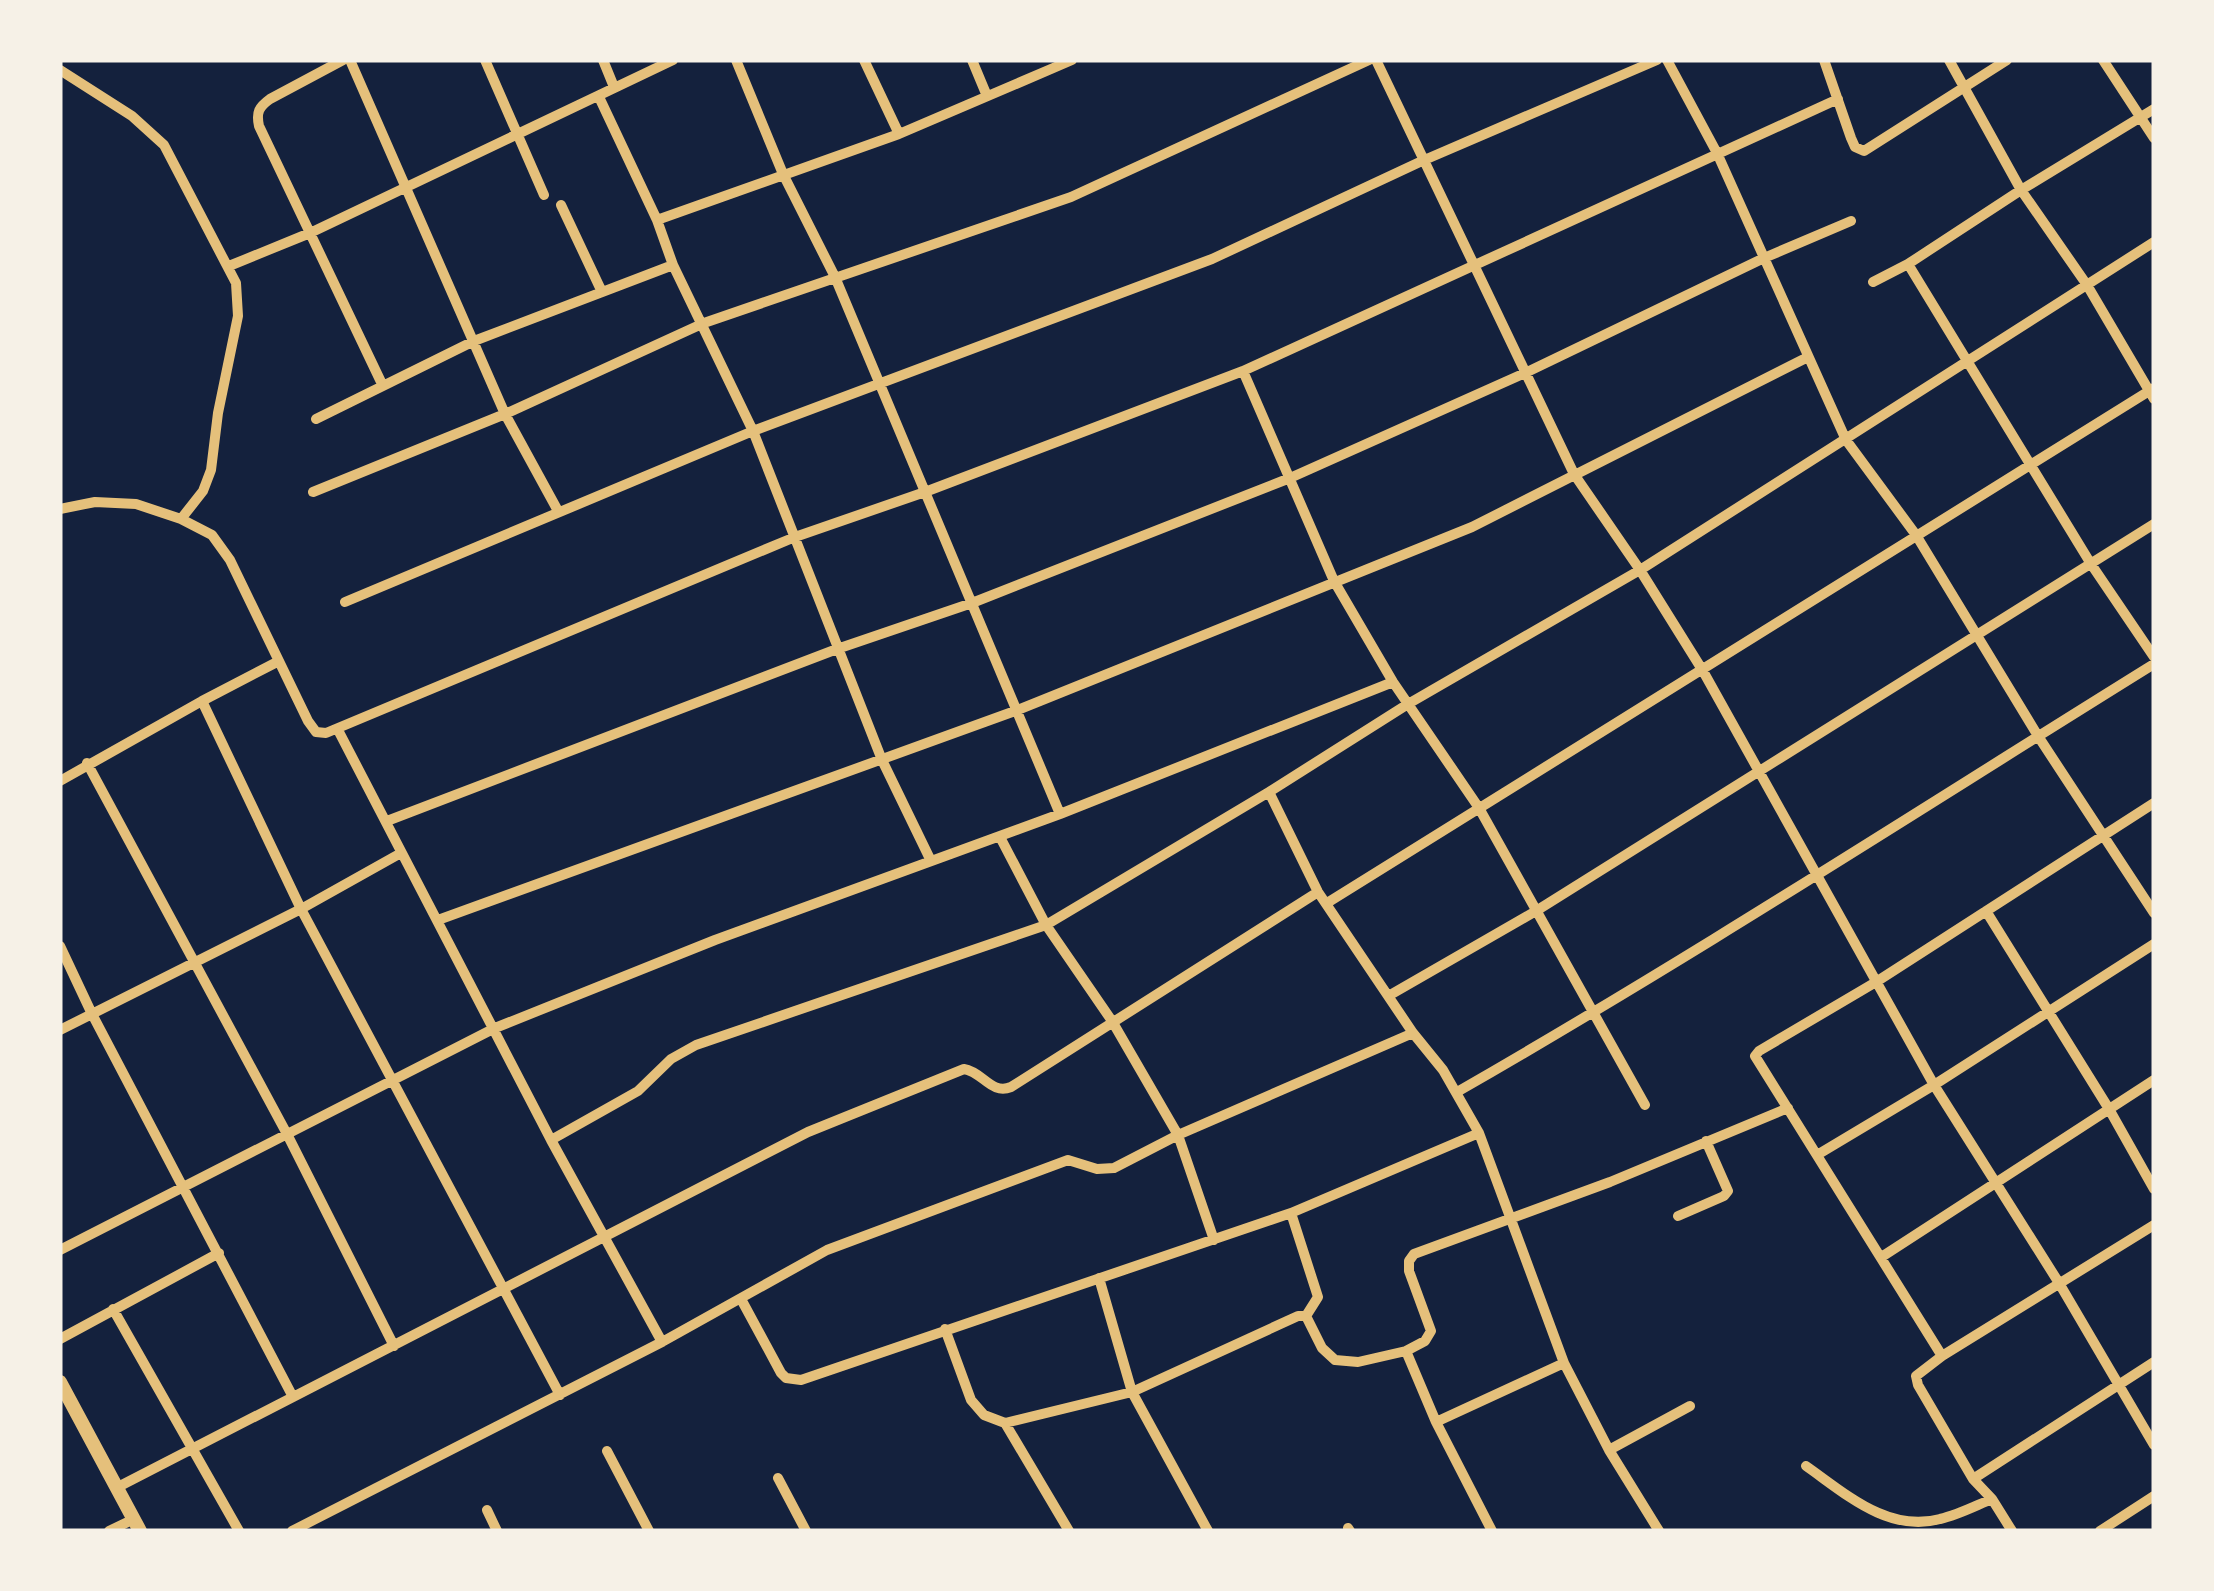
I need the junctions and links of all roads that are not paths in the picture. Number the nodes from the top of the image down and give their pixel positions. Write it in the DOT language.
graph roads {
  1 [pos="346,60"];
  2 [pos="485,60"];
  3 [pos="603,60"];
  4 [pos="672,60"];
  5 [pos="736,60"];
  6 [pos="864,60"];
  7 [pos="972,60"];
  8 [pos="1072,60"];
  9 [pos="1372,60"];
  10 [pos="1657,60"];
  11 [pos="1666,60"];
  12 [pos="1824,60"];
  13 [pos="1949,60"];
  14 [pos="2006,60"];
  15 [pos="2103,60"];
  16 [pos="60,70"];
  17 [pos="614,87"];
  18 [pos="1963,89"];
  19 [pos="987,96"];
  20 [pos="599,97"];
  21 [pos="1838,99"];
  22 [pos="2154,109"];
  23 [pos="2141,118"];
  24 [pos="898,134"];
  25 [pos="520,135"];
  26 [pos="2154,138"];
  27 [pos="1717,154"];
  28 [pos="1422,161"];
  29 [pos="783,174"];
  30 [pos="405,186"];
  31 [pos="2021,190"];
  32 [pos="544,195"];
  33 [pos="562,205"];
  34 [pos="657,220"];
  35 [pos="1851,221"];
  36 [pos="310,232"];
  37 [pos="2154,242"];
  38 [pos="1764,258"];
  39 [pos="674,264"];
  40 [pos="1908,264"];
  41 [pos="229,266"];
  42 [pos="1472,266"];
  43 [pos="835,277"];
  44 [pos="1872,282"];
  45 [pos="2087,286"];
  46 [pos="602,292"];
  47 [pos="704,323"];
  48 [pos="474,342"];
  49 [pos="1808,357"];
  50 [pos="1967,363"];
  51 [pos="1243,371"];
  52 [pos="1525,373"];
  53 [pos="382,384"];
  54 [pos="878,384"];
  55 [pos="2152,393"];
  56 [pos="505,414"];
  57 [pos="316,418"];
  58 [pos="753,431"];
  59 [pos="1846,440"];
  60 [pos="2031,465"];
  61 [pos="1574,474"];
  62 [pos="1290,478"];
  63 [pos="313,492"];
  64 [pos="925,492"];
  65 [pos="60,508"];
  66 [pos="558,512"];
  67 [pos="181,518"];
  68 [pos="2154,524"];
  69 [pos="1916,535"];
  70 [pos="795,537"];
  71 [pos="2091,564"];
  72 [pos="1640,570"];
  73 [pos="1334,582"];
  74 [pos="345,602"];
  75 [pos="972,602"];
  76 [pos="1979,635"];
  77 [pos="837,649"];
  78 [pos="278,660"];
  79 [pos="2154,661"];
  80 [pos="1702,671"];
  81 [pos="1393,682"];
  82 [pos="202,701"];
  83 [pos="1408,704"];
  84 [pos="1016,711"];
  85 [pos="338,730"];
  86 [pos="2038,736"];
  87 [pos="882,760"];
  88 [pos="87,763"];
  89 [pos="1761,772"];
  90 [pos="60,781"];
  91 [pos="1269,792"];
  92 [pos="2154,802"];
  93 [pos="1479,808"];
  94 [pos="1060,814"];
  95 [pos="387,822"];
  96 [pos="2104,834"];
  97 [pos="1000,837"];
  98 [pos="402,853"];
  99 [pos="930,860"];
  100 [pos="1817,877"];
  101 [pos="1318,892"];
  102 [pos="1327,904"];
  103 [pos="301,909"];
  104 [pos="1536,911"];
  105 [pos="1986,911"];
  106 [pos="2154,913"];
  107 [pos="438,920"];
  108 [pos="1046,925"];
  109 [pos="2154,944"];
  110 [pos="60,946"];
  111 [pos="195,962"];
  112 [pos="1876,982"];
  113 [pos="1390,995"];
  114 [pos="2048,1011"];
  115 [pos="1594,1013"];
  116 [pos="92,1014"];
  117 [pos="1112,1022"];
  118 [pos="496,1028"];
  119 [pos="60,1030"];
  120 [pos="1413,1033"];
  121 [pos="390,1080"];
  122 [pos="2154,1080"];
  123 [pos="1934,1085"];
  124 [pos="1457,1092"];
  125 [pos="1645,1105"];
  126 [pos="1788,1108"];
  127 [pos="2109,1109"];
  128 [pos="1479,1133"];
  129 [pos="287,1134"];
  130 [pos="1178,1134"];
  131 [pos="551,1140"];
  132 [pos="1706,1141"];
  133 [pos="1817,1155"];
  134 [pos="1997,1184"];
  135 [pos="186,1187"];
  136 [pos="2154,1189"];
  137 [pos="1291,1213"];
  138 [pos="1678,1216"];
  139 [pos="1509,1220"];
  140 [pos="2154,1225"];
  141 [pos="603,1235"];
  142 [pos="1214,1240"];
  143 [pos="60,1250"];
  144 [pos="219,1253"];
  145 [pos="1883,1256"];
  146 [pos="1098,1278"];
  147 [pos="2059,1283"];
  148 [pos="500,1288"];
  149 [pos="741,1299"];
  150 [pos="113,1309"];
  151 [pos="1306,1316"];
  152 [pos="944,1329"];
  153 [pos="60,1339"];
  154 [pos="662,1342"];
  155 [pos="394,1346"];
  156 [pos="1406,1352"];
  157 [pos="1942,1356"];
  158 [pos="2154,1362"];
  159 [pos="1564,1363"];
  160 [pos="60,1382"];
  161 [pos="2116,1385"];
  162 [pos="1132,1392"];
  163 [pos="560,1396"];
  164 [pos="293,1397"];
  165 [pos="1690,1406"];
  166 [pos="1436,1422"];
  167 [pos="1005,1423"];
  168 [pos="2154,1445"];
  169 [pos="192,1449"];
  170 [pos="1610,1450"];
  171 [pos="607,1452"];
  172 [pos="1806,1466"];
  173 [pos="778,1478"];
  174 [pos="1973,1478"];
  175 [pos="116,1488"];
  176 [pos="2154,1496"];
  177 [pos="1992,1499"];
  178 [pos="487,1510"];
  179 [pos="137,1525"];
  180 [pos="1487,1529"];
  181 [pos="109,1531"];
  182 [pos="239,1531"];
  183 [pos="292,1531"];
  184 [pos="498,1531"];
  185 [pos="649,1531"];
  186 [pos="806,1531"];
  187 [pos="1069,1531"];
  188 [pos="1208,1531"];
  189 [pos="1659,1531"];
  190 [pos="2012,1531"];
  191 [pos="2100,1531"];
  1 -- 30 [label="street"];
  1 -- 36 [label="street"];
  2 -- 25 [label="street"];
  3 -- 17 [label="street"];
  4 -- 17 [label="street"];
  5 -- 29 [label="street"];
  6 -- 24 [label="street"];
  7 -- 19 [label="street"];
  8 -- 19 [label="street"];
  9 -- 28 [label="street"];
  9 -- 43 [label="street"];
  10 -- 28 [label="street"];
  11 -- 27 [label="street"];
  12 -- 21 [label="street"];
  13 -- 18 [label="street"];
  14 -- 18 [label="street"];
  15 -- 23 [label="street"];
  16 -- 41 [label="street"];
  17 -- 20 [label="street"];
  18 -- 21 [label="street"];
  18 -- 31 [label="street"];
  19 -- 24 [label="street"];
  20 -- 25 [label="street"];
  20 -- 34 [label="street"];
  21 -- 27 [label="street"];
  22 -- 23 [label="street"];
  23 -- 26 [label="street"];
  23 -- 31 [label="street"];
  24 -- 29 [label="street"];
  25 -- 30 [label="street"];
  25 -- 32 [label="street"];
  27 -- 38 [label="street"];
  27 -- 42 [label="street"];
  28 -- 42 [label="street"];
  28 -- 54 [label="street"];
  29 -- 34 [label="street"];
  29 -- 43 [label="street"];
  30 -- 36 [label="street"];
  30 -- 48 [label="street"];
  31 -- 40 [label="street"];
  31 -- 45 [label="street"];
  33 -- 46 [label="street"];
  34 -- 39 [label="street"];
  35 -- 38 [label="street"];
  36 -- 41 [label="street"];
  36 -- 53 [label="street"];
  37 -- 45 [label="street"];
  38 -- 49 [label="street"];
  38 -- 52 [label="street"];
  39 -- 46 [label="street"];
  39 -- 47 [label="street"];
  40 -- 44 [label="street"];
  40 -- 50 [label="street"];
  41 -- 67 [label="street"];
  42 -- 51 [label="street"];
  42 -- 52 [label="street"];
  43 -- 47 [label="street"];
  43 -- 54 [label="street"];
  45 -- 50 [label="street"];
  45 -- 55 [label="street"];
  46 -- 48 [label="street"];
  47 -- 56 [label="street"];
  47 -- 58 [label="street"];
  48 -- 53 [label="street"];
  48 -- 56 [label="street"];
  49 -- 59 [label="street"];
  49 -- 61 [label="street"];
  50 -- 59 [label="street"];
  50 -- 60 [label="street"];
  51 -- 62 [label="street"];
  51 -- 64 [label="street"];
  52 -- 61 [label="street"];
  52 -- 62 [label="street"];
  53 -- 57 [label="street"];
  54 -- 58 [label="street"];
  54 -- 64 [label="street"];
  55 -- 60 [label="street"];
  56 -- 63 [label="street"];
  56 -- 66 [label="street"];
  58 -- 66 [label="street"];
  58 -- 70 [label="street"];
  59 -- 69 [label="street"];
  59 -- 72 [label="street"];
  60 -- 69 [label="street"];
  60 -- 71 [label="street"];
  61 -- 72 [label="street"];
  61 -- 73 [label="street"];
  62 -- 73 [label="street"];
  62 -- 75 [label="street"];
  64 -- 70 [label="street"];
  64 -- 75 [label="street"];
  65 -- 67 [label="street"];
  66 -- 74 [label="street"];
  67 -- 78 [label="street"];
  68 -- 71 [label="street"];
  69 -- 76 [label="street"];
  69 -- 80 [label="street"];
  70 -- 77 [label="street"];
  70 -- 85 [label="street"];
  71 -- 76 [label="street"];
  71 -- 79 [label="street"];
  72 -- 80 [label="street"];
  72 -- 83 [label="street"];
  73 -- 81 [label="street"];
  73 -- 84 [label="street"];
  75 -- 77 [label="street"];
  75 -- 84 [label="street"];
  76 -- 86 [label="street"];
  76 -- 89 [label="street"];
  77 -- 87 [label="street"];
  77 -- 95 [label="street"];
  78 -- 82 [label="street"];
  78 -- 85 [label="street"];
  79 -- 86 [label="street"];
  80 -- 89 [label="street"];
  80 -- 93 [label="street"];
  81 -- 83 [label="street"];
  81 -- 94 [label="street"];
  82 -- 88 [label="street"];
  82 -- 103 [label="street"];
  83 -- 91 [label="street"];
  83 -- 93 [label="street"];
  84 -- 87 [label="street"];
  84 -- 94 [label="street"];
  85 -- 95 [label="street"];
  86 -- 96 [label="street"];
  86 -- 100 [label="street"];
  87 -- 99 [label="street"];
  87 -- 107 [label="street"];
  88 -- 90 [label="street"];
  88 -- 111 [label="street"];
  89 -- 100 [label="street"];
  89 -- 104 [label="street"];
  91 -- 101 [label="street"];
  91 -- 108 [label="street"];
  92 -- 96 [label="street"];
  93 -- 102 [label="street"];
  93 -- 104 [label="street"];
  94 -- 97 [label="street"];
  95 -- 98 [label="street"];
  96 -- 105 [label="street"];
  96 -- 106 [label="street"];
  97 -- 99 [label="street"];
  97 -- 108 [label="street"];
  98 -- 103 [label="street"];
  98 -- 107 [label="street"];
  99 -- 118 [label="street"];
  100 -- 112 [label="street"];
  100 -- 115 [label="street"];
  101 -- 102 [label="street"];
  101 -- 117 [label="street"];
  102 -- 113 [label="street"];
  103 -- 111 [label="street"];
  103 -- 121 [label="street"];
  104 -- 113 [label="street"];
  104 -- 115 [label="street"];
  105 -- 112 [label="street"];
  105 -- 114 [label="street"];
  107 -- 118 [label="street"];
  108 -- 117 [label="street"];
  108 -- 131 [label="street"];
  109 -- 114 [label="street"];
  110 -- 116 [label="street"];
  111 -- 116 [label="street"];
  111 -- 129 [label="street"];
  112 -- 123 [label="street"];
  112 -- 126 [label="street"];
  113 -- 120 [label="street"];
  114 -- 123 [label="street"];
  114 -- 127 [label="street"];
  115 -- 124 [label="street"];
  115 -- 125 [label="street"];
  116 -- 119 [label="street"];
  116 -- 135 [label="street"];
  117 -- 130 [label="street"];
  117 -- 141 [label="street"];
  118 -- 121 [label="street"];
  118 -- 131 [label="street"];
  120 -- 124 [label="street"];
  120 -- 130 [label="street"];
  121 -- 129 [label="street"];
  121 -- 148 [label="street"];
  122 -- 127 [label="street"];
  123 -- 133 [label="street"];
  123 -- 134 [label="street"];
  124 -- 128 [label="street"];
  126 -- 132 [label="street"];
  126 -- 133 [label="street"];
  127 -- 134 [label="street"];
  127 -- 136 [label="street"];
  128 -- 137 [label="street"];
  128 -- 139 [label="street"];
  129 -- 135 [label="street"];
  129 -- 155 [label="street"];
  130 -- 142 [label="street"];
  130 -- 149 [label="street"];
  131 -- 141 [label="street"];
  132 -- 138 [label="street"];
  132 -- 139 [label="street"];
  133 -- 145 [label="street"];
  134 -- 145 [label="street"];
  134 -- 147 [label="street"];
  135 -- 143 [label="street"];
  135 -- 144 [label="street"];
  137 -- 142 [label="street"];
  137 -- 151 [label="street"];
  139 -- 156 [label="street"];
  139 -- 159 [label="street"];
  140 -- 147 [label="street"];
  141 -- 148 [label="street"];
  141 -- 154 [label="street"];
  142 -- 146 [label="street"];
  144 -- 150 [label="street"];
  144 -- 164 [label="street"];
  145 -- 157 [label="street"];
  146 -- 152 [label="street"];
  146 -- 162 [label="street"];
  147 -- 157 [label="street"];
  147 -- 161 [label="street"];
  148 -- 155 [label="street"];
  148 -- 163 [label="street"];
  149 -- 152 [label="street"];
  149 -- 154 [label="street"];
  150 -- 153 [label="street"];
  150 -- 169 [label="street"];
  151 -- 156 [label="street"];
  151 -- 162 [label="street"];
  152 -- 167 [label="street"];
  154 -- 163 [label="street"];
  155 -- 164 [label="street"];
  156 -- 166 [label="street"];
  157 -- 174 [label="street"];
  158 -- 161 [label="street"];
  159 -- 166 [label="street"];
  159 -- 170 [label="street"];
  160 -- 175 [label="main road"];
  161 -- 168 [label="street"];
  161 -- 174 [label="street"];
  162 -- 167 [label="street"];
  162 -- 188 [label="street"];
  163 -- 183 [label="street"];
  164 -- 169 [label="street"];
  165 -- 170 [label="street"];
  166 -- 180 [label="street"];
  167 -- 187 [label="street"];
  169 -- 175 [label="street"];
  169 -- 182 [label="street"];
  170 -- 189 [label="street"];
  171 -- 185 [label="street"];
  172 -- 177 [label="street"];
  173 -- 186 [label="street"];
  174 -- 177 [label="street"];
  175 -- 179 [label="main road"];
  176 -- 191 [label="street"];
  177 -- 190 [label="street"];
  178 -- 184 [label="street"];
  179 -- 181 [label="street"];
}
